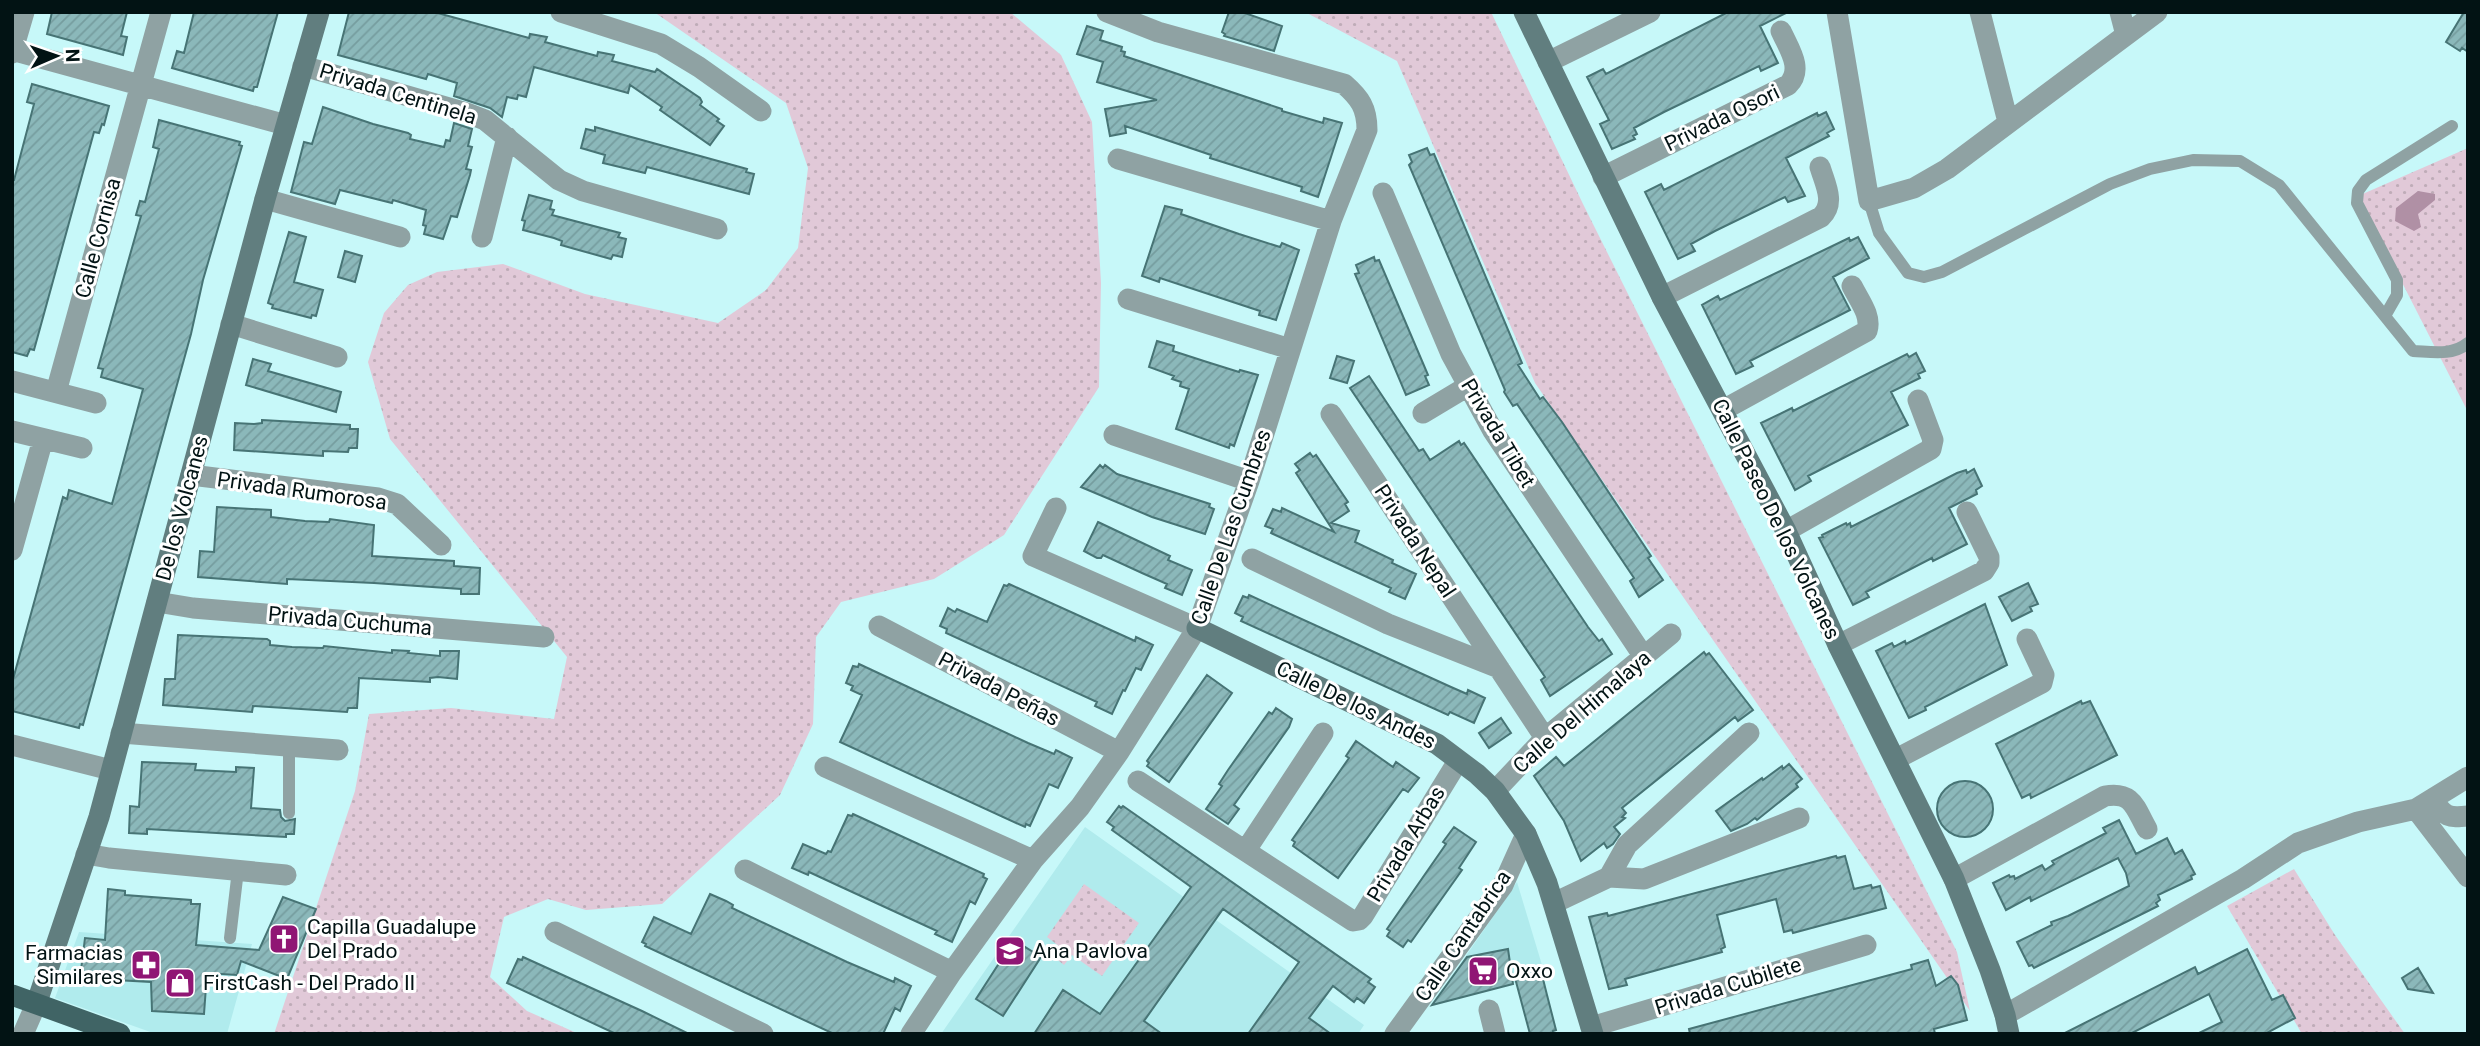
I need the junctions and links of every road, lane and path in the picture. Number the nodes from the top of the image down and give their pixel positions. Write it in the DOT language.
graph roads {
  1 [pos="24,12"];
  2 [pos="161,12"];
  3 [pos="320,12"];
  4 [pos="561,12"];
  5 [pos="1107,12"];
  6 [pos="1524,12"];
  7 [pos="1650,12"];
  8 [pos="1837,12"];
  9 [pos="1980,12"];
  10 [pos="2120,12"];
  11 [pos="2157,12"];
  12 [pos="1782,31"];
  13 [pos="2126,35"];
  14 [pos="12,51"];
  15 [pos="1548,62"];
  16 [pos="303,66"];
  17 [pos="140,85"];
  18 [pos="761,111"];
  19 [pos="2008,122"];
  20 [pos="285,125"];
  21 [pos="2452,126"];
  22 [pos="507,136"];
  23 [pos="1118,159"];
  24 [pos="1820,167"];
  25 [pos="1603,177"];
  26 [pos="1383,192"];
  27 [pos="265,200"];
  28 [pos="1869,201"];
  29 [pos="1331,221"];
  30 [pos="717,229"];
  31 [pos="400,237"];
  32 [pos="482,237"];
  33 [pos="1852,286"];
  34 [pos="1662,297"];
  35 [pos="1128,299"];
  36 [pos="2385,316"];
  37 [pos="231,324"];
  38 [pos="2468,343"];
  39 [pos="1290,349"];
  40 [pos="337,357"];
  41 [pos="12,381"];
  42 [pos="1468,386"];
  43 [pos="56,392"];
  44 [pos="1918,400"];
  45 [pos="96,403"];
  46 [pos="1723,410"];
  47 [pos="1423,413"];
  48 [pos="1331,414"];
  49 [pos="12,431"];
  50 [pos="1114,435"];
  51 [pos="43,439"];
  52 [pos="82,448"];
  53 [pos="191,475"];
  54 [pos="1249,481"];
  55 [pos="1056,508"];
  56 [pos="1967,512"];
  57 [pos="1787,531"];
  58 [pos="440,545"];
  59 [pos="12,550"];
  60 [pos="1251,559"];
  61 [pos="157,602"];
  62 [pos="879,626"];
  63 [pos="1197,628"];
  64 [pos="1671,634"];
  65 [pos="544,637"];
  66 [pos="2027,639"];
  67 [pos="1838,645"];
  68 [pos="1644,657"];
  69 [pos="1499,668"];
  70 [pos="121,733"];
  71 [pos="1323,733"];
  72 [pos="1749,733"];
  73 [pos="1545,738"];
  74 [pos="12,744"];
  75 [pos="289,746"];
  76 [pos="338,750"];
  77 [pos="1119,752"];
  78 [pos="1896,759"];
  79 [pos="1458,761"];
  80 [pos="825,767"];
  81 [pos="111,770"];
  82 [pos="2468,777"];
  83 [pos="1138,781"];
  84 [pos="1495,791"];
  85 [pos="2425,804"];
  86 [pos="289,813"];
  87 [pos="2468,816"];
  88 [pos="1800,818"];
  89 [pos="2147,829"];
  90 [pos="1526,834"];
  91 [pos="1246,850"];
  92 [pos="86,853"];
  93 [pos="1033,860"];
  94 [pos="238,870"];
  95 [pos="745,870"];
  96 [pos="286,875"];
  97 [pos="1609,877"];
  98 [pos="2468,877"];
  99 [pos="1954,879"];
  100 [pos="1554,903"];
  101 [pos="555,932"];
  102 [pos="230,938"];
  103 [pos="1866,944"];
  104 [pos="952,972"];
  105 [pos="12,995"];
  106 [pos="37,1002"];
  107 [pos="1489,1010"];
  108 [pos="2007,1024"];
  109 [pos="1592,1031"];
  110 [pos="23,1034"];
  111 [pos="120,1034"];
  112 [pos="763,1034"];
  113 [pos="911,1034"];
  114 [pos="1395,1034"];
  115 [pos="1495,1034"];
  1 -- 14 [label="street"];
  2 -- 17 [label="street, Calle Cornisa"];
  3 -- 16 [label="street, De los Volcanes"];
  4 -- 18 [label="street"];
  5 -- 29 [label="street, Calle De Las Cumbres"];
  6 -- 15 [label="street, Calle Paseo De los Volcanes"];
  7 -- 15 [label="street"];
  8 -- 28 [label="street"];
  9 -- 19 [label="street"];
  10 -- 13 [label="street"];
  11 -- 13 [label="street"];
  12 -- 25 [label="street, Privada Osori"];
  13 -- 19 [label="street"];
  14 -- 17 [label="street"];
  15 -- 25 [label="street, Calle Paseo De los Volcanes"];
  16 -- 20 [label="street, De los Volcanes"];
  16 -- 22 [label="street, Privada Centinela"];
  17 -- 20 [label="street"];
  17 -- 43 [label="street, Calle Cornisa"];
  19 -- 28 [label="street"];
  20 -- 27 [label="street, De los Volcanes"];
  21 -- 36 [label="lane"];
  22 -- 30 [label="street, Privada Centinela"];
  22 -- 32 [label="street"];
  23 -- 29 [label="street"];
  24 -- 34 [label="street"];
  25 -- 34 [label="street, Calle Paseo De los Volcanes"];
  26 -- 42 [label="street, Privada Tibet"];
  27 -- 31 [label="street"];
  27 -- 37 [label="street, De los Volcanes"];
  28 -- 36 [label="lane"];
  29 -- 39 [label="street, Calle De Las Cumbres"];
  33 -- 46 [label="street"];
  34 -- 46 [label="street, Calle Paseo De los Volcanes"];
  35 -- 39 [label="street"];
  36 -- 38 [label="lane"];
  37 -- 40 [label="street"];
  37 -- 53 [label="street, De los Volcanes"];
  39 -- 54 [label="street, Calle De Las Cumbres"];
  41 -- 43 [label="street"];
  42 -- 47 [label="street"];
  42 -- 68 [label="street, Privada Tibet"];
  43 -- 45 [label="street"];
  44 -- 57 [label="street"];
  46 -- 57 [label="street, Calle Paseo De los Volcanes"];
  48 -- 69 [label="street, Privada Nepal"];
  49 -- 51 [label="street"];
  50 -- 54 [label="street"];
  51 -- 52 [label="street"];
  51 -- 59 [label="street"];
  53 -- 58 [label="street, Privada Rumorosa"];
  53 -- 61 [label="street, De los Volcanes"];
  54 -- 63 [label="street, Calle De Las Cumbres"];
  55 -- 63 [label="street"];
  56 -- 67 [label="street"];
  57 -- 67 [label="street, Calle Paseo De los Volcanes"];
  60 -- 69 [label="street"];
  61 -- 65 [label="street, Privada Cuchuma"];
  61 -- 70 [label="street, De los Volcanes"];
  62 -- 77 [label="street, Privada Peñas"];
  63 -- 77 [label="street, Calle De Las Cumbres"];
  63 -- 79 [label="street, Calle De los Andes"];
  64 -- 68 [label="street, Calle Del Himalaya"];
  66 -- 78 [label="street"];
  67 -- 78 [label="street, Calle Paseo De los Volcanes"];
  68 -- 73 [label="street, Calle Del Himalaya"];
  69 -- 73 [label="street, Privada Nepal"];
  70 -- 75 [label="street"];
  70 -- 81 [label="street, De los Volcanes"];
  71 -- 91 [label="street"];
  72 -- 97 [label="street"];
  73 -- 84 [label="street, Calle Del Himalaya"];
  74 -- 81 [label="street"];
  75 -- 76 [label="street"];
  75 -- 86 [label="lane"];
  77 -- 93 [label="street, Calle De Las Cumbres"];
  78 -- 99 [label="street, Calle Paseo De los Volcanes"];
  79 -- 84 [label="street, Calle De los Andes"];
  79 -- 91 [label="street, Privada Arbas"];
  80 -- 93 [label="street"];
  81 -- 92 [label="street, De los Volcanes"];
  82 -- 85 [label="street"];
  83 -- 91 [label="street, Privada Arbas"];
  84 -- 90 [label="street, Calle De los Andes"];
  85 -- 87 [label="street"];
  85 -- 98 [label="street"];
  85 -- 108 [label="street"];
  88 -- 97 [label="street"];
  89 -- 99 [label="street"];
  90 -- 100 [label="street, Calle De los Andes"];
  90 -- 114 [label="street, Calle Cantabrica"];
  92 -- 94 [label="street"];
  92 -- 106 [label="street, De los Volcanes"];
  93 -- 104 [label="street, Calle De Las Cumbres"];
  94 -- 96 [label="street"];
  94 -- 102 [label="lane"];
  95 -- 104 [label="street"];
  97 -- 100 [label="street"];
  99 -- 108 [label="street, Calle Paseo De los Volcanes"];
  100 -- 109 [label="street, Calle De los Andes"];
  101 -- 112 [label="street"];
  103 -- 109 [label="street, Privada Cubilete"];
  104 -- 113 [label="street, Calle De Las Cumbres"];
  105 -- 106 [label="main road"];
  106 -- 110 [label="street"];
  106 -- 111 [label="main road"];
  107 -- 115 [label="street"];
}
